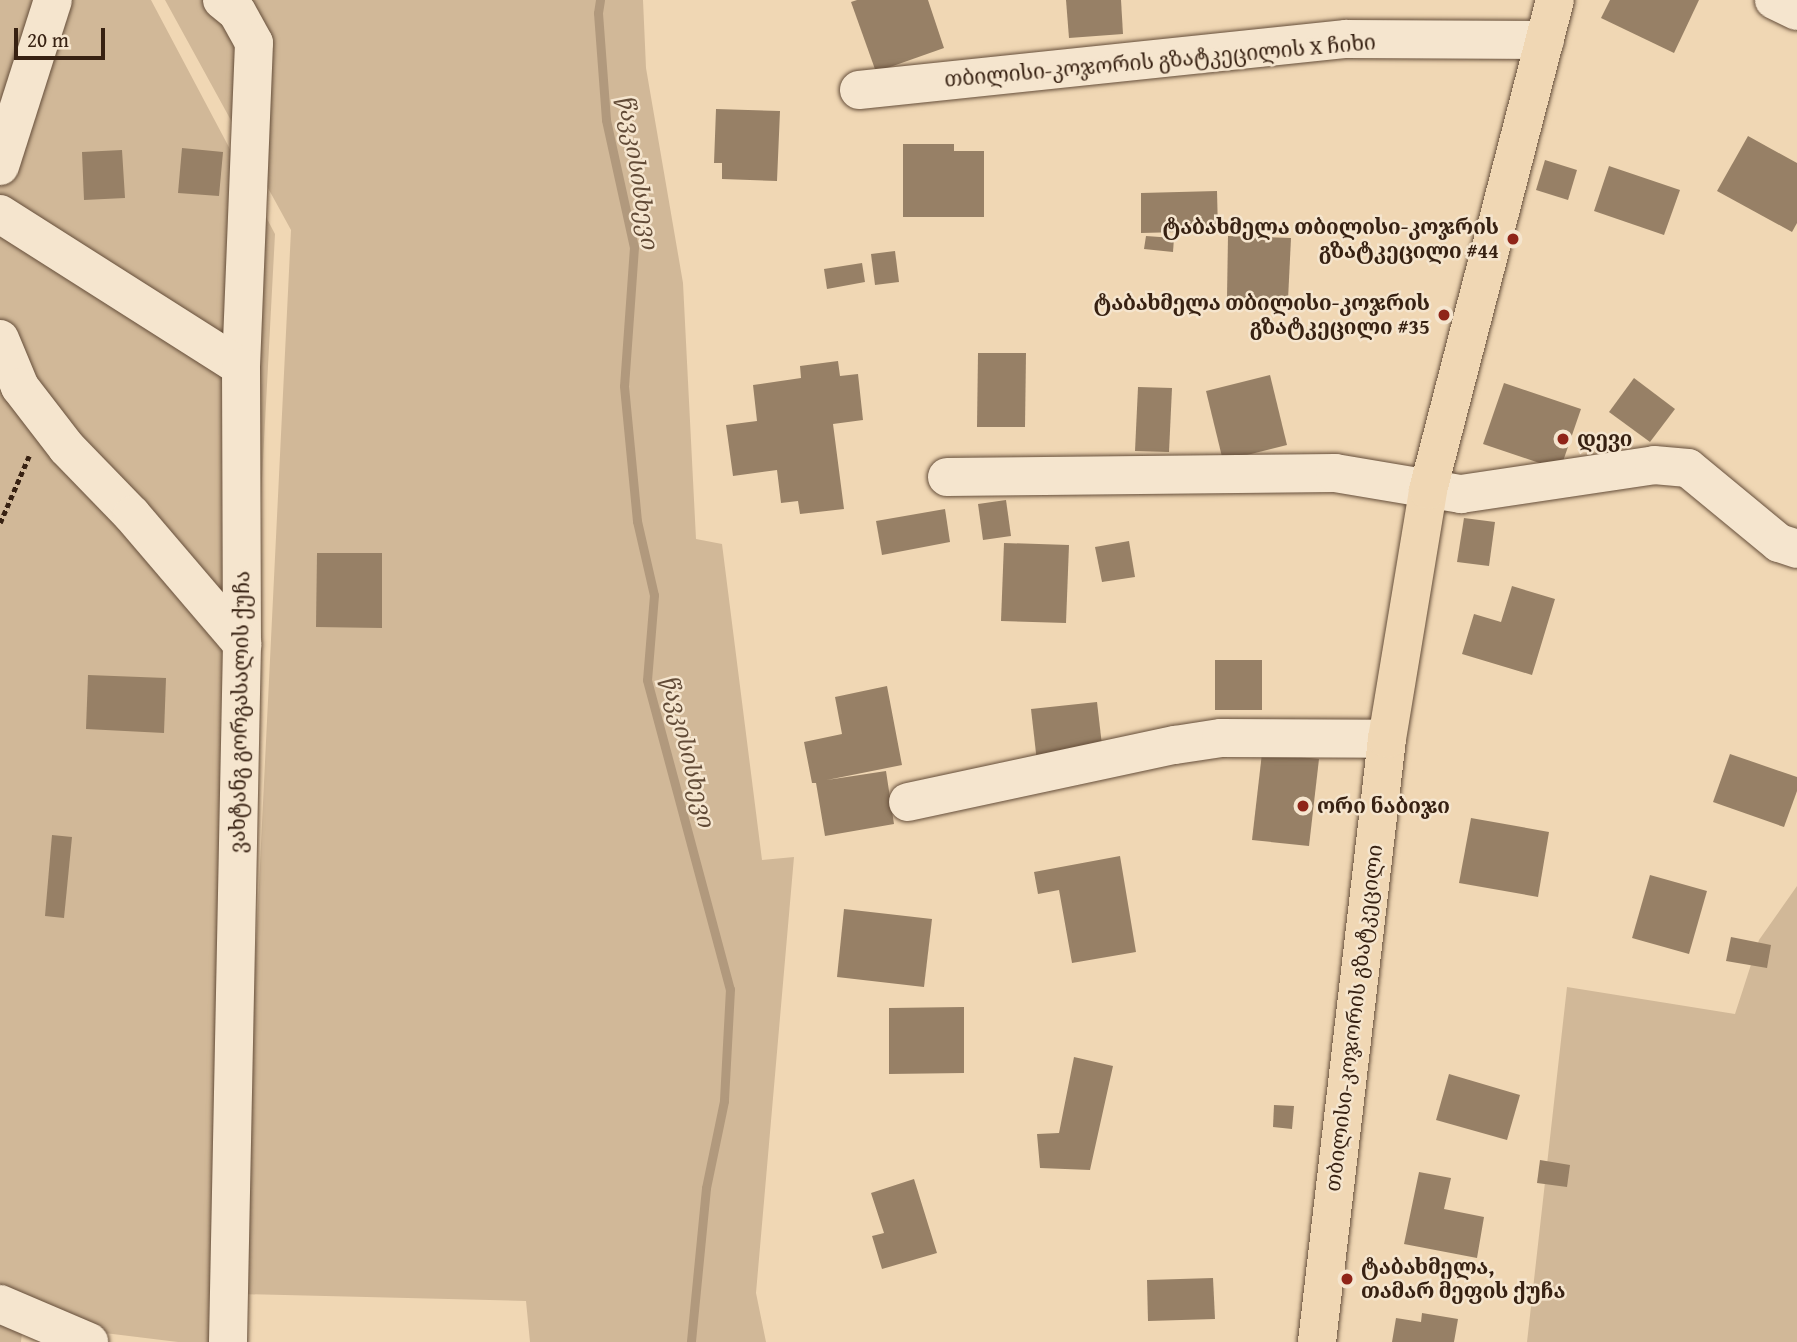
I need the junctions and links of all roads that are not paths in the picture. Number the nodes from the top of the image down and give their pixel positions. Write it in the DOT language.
graph roads {
  1 [pos="53,0"];
  2 [pos="222,0"];
  3 [pos="1555,0"];
  4 [pos="1774,0"];
  5 [pos="1797,11"];
  6 [pos="1545,40"];
  7 [pos="859,90"];
  8 [pos="0,166"];
  9 [pos="0,214"];
  10 [pos="0,340"];
  11 [pos="241,368"];
  12 [pos="947,477"];
  13 [pos="1428,490"];
  14 [pos="1797,549"];
  15 [pos="242,644"];
  16 [pos="1387,739"];
  17 [pos="908,802"];
  18 [pos="0,1304"];
  19 [pos="89,1342"];
  20 [pos="228,1342"];
  21 [pos="1317,1342"];
  1 -- 8 [label="street"];
  2 -- 11 [label="street, ვახტანგ გორგასალის ქუჩა"];
  3 -- 6 [label="main road, თბილისი-კოჯორის გზატკეცილი"];
  4 -- 5 [label="street"];
  6 -- 7 [label="street, თბილისი-კოჯორის გზატკეცილის X ჩიხი"];
  6 -- 13 [label="main road, თბილისი-კოჯორის გზატკეცილი"];
  9 -- 11 [label="street"];
  10 -- 15 [label="street"];
  11 -- 15 [label="street, ვახტანგ გორგასალის ქუჩა"];
  12 -- 13 [label="street"];
  13 -- 14 [label="street"];
  13 -- 16 [label="main road, თბილისი-კოჯორის გზატკეცილი"];
  15 -- 20 [label="street, ვახტანგ გორგასალის ქუჩა"];
  16 -- 17 [label="street"];
  16 -- 21 [label="main road, თბილისი-კოჯორის გზატკეცილი"];
  18 -- 19 [label="street"];
}
